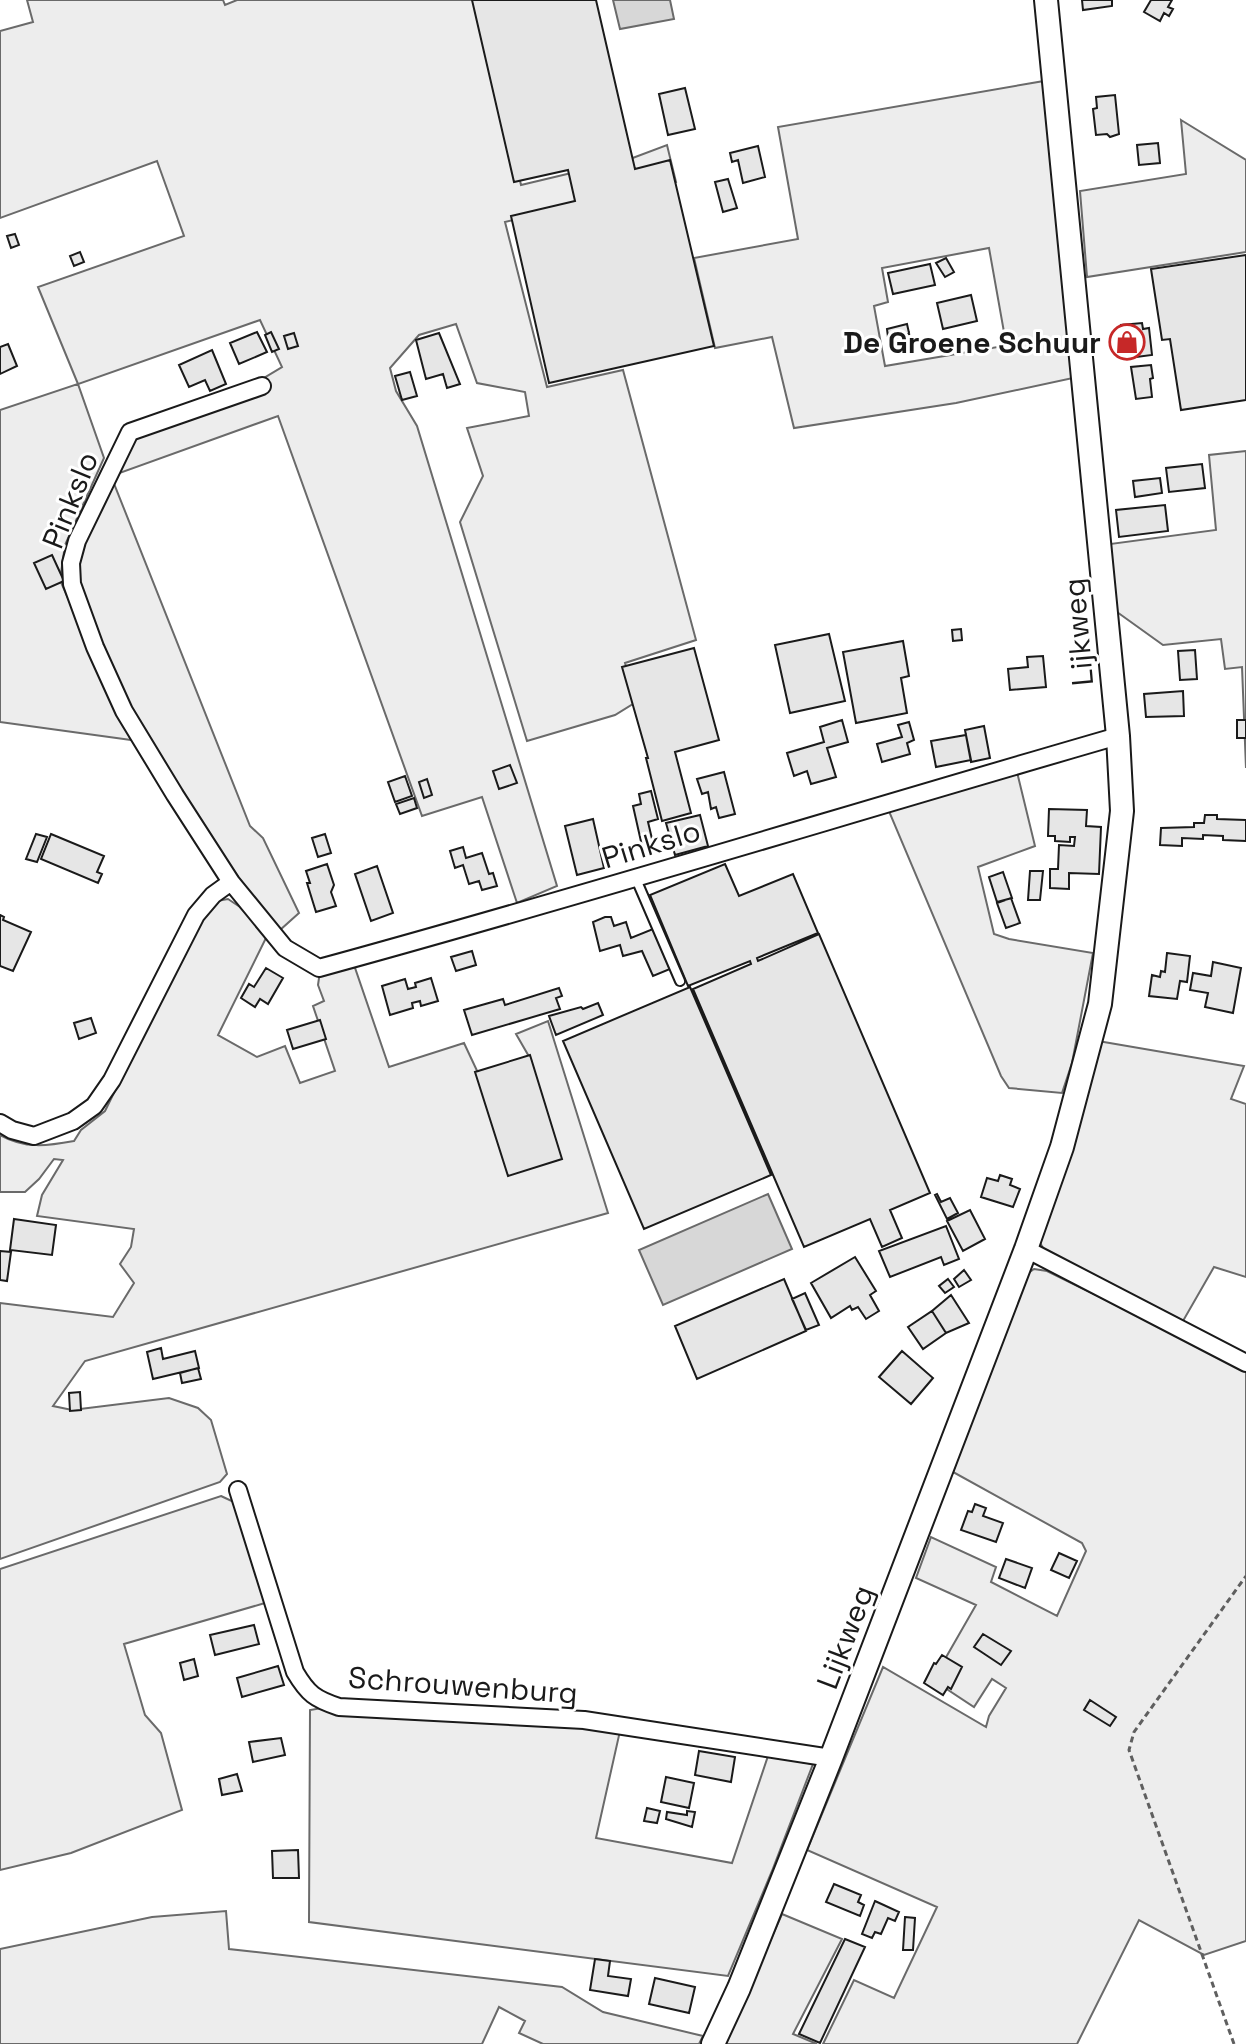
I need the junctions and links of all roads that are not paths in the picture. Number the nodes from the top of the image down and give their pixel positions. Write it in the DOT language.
graph roads {
  1 [pos="1046,0"];
  2 [pos="262,386"];
  3 [pos="1118,736"];
  4 [pos="636,879"];
  5 [pos="231,882"];
  6 [pos="680,981"];
  7 [pos="0,1123"];
  8 [pos="1026,1249"];
  9 [pos="1246,1363"];
  10 [pos="238,1490"];
  11 [pos="831,1758"];
  12 [pos="713,2044"];
  1 -- 3 [label="street, Lijkweg"];
  2 -- 5 [label="street, Pinkslo"];
  3 -- 4 [label="street, Pinkslo"];
  3 -- 8 [label="street, Lijkweg"];
  4 -- 5 [label="street, Pinkslo"];
  4 -- 6 [label="lane"];
  5 -- 7 [label="street"];
  8 -- 9 [label="street"];
  8 -- 11 [label="street, Lijkweg"];
  10 -- 11 [label="street, Schrouwenburg"];
  11 -- 12 [label="street, Lijkweg"];
}
